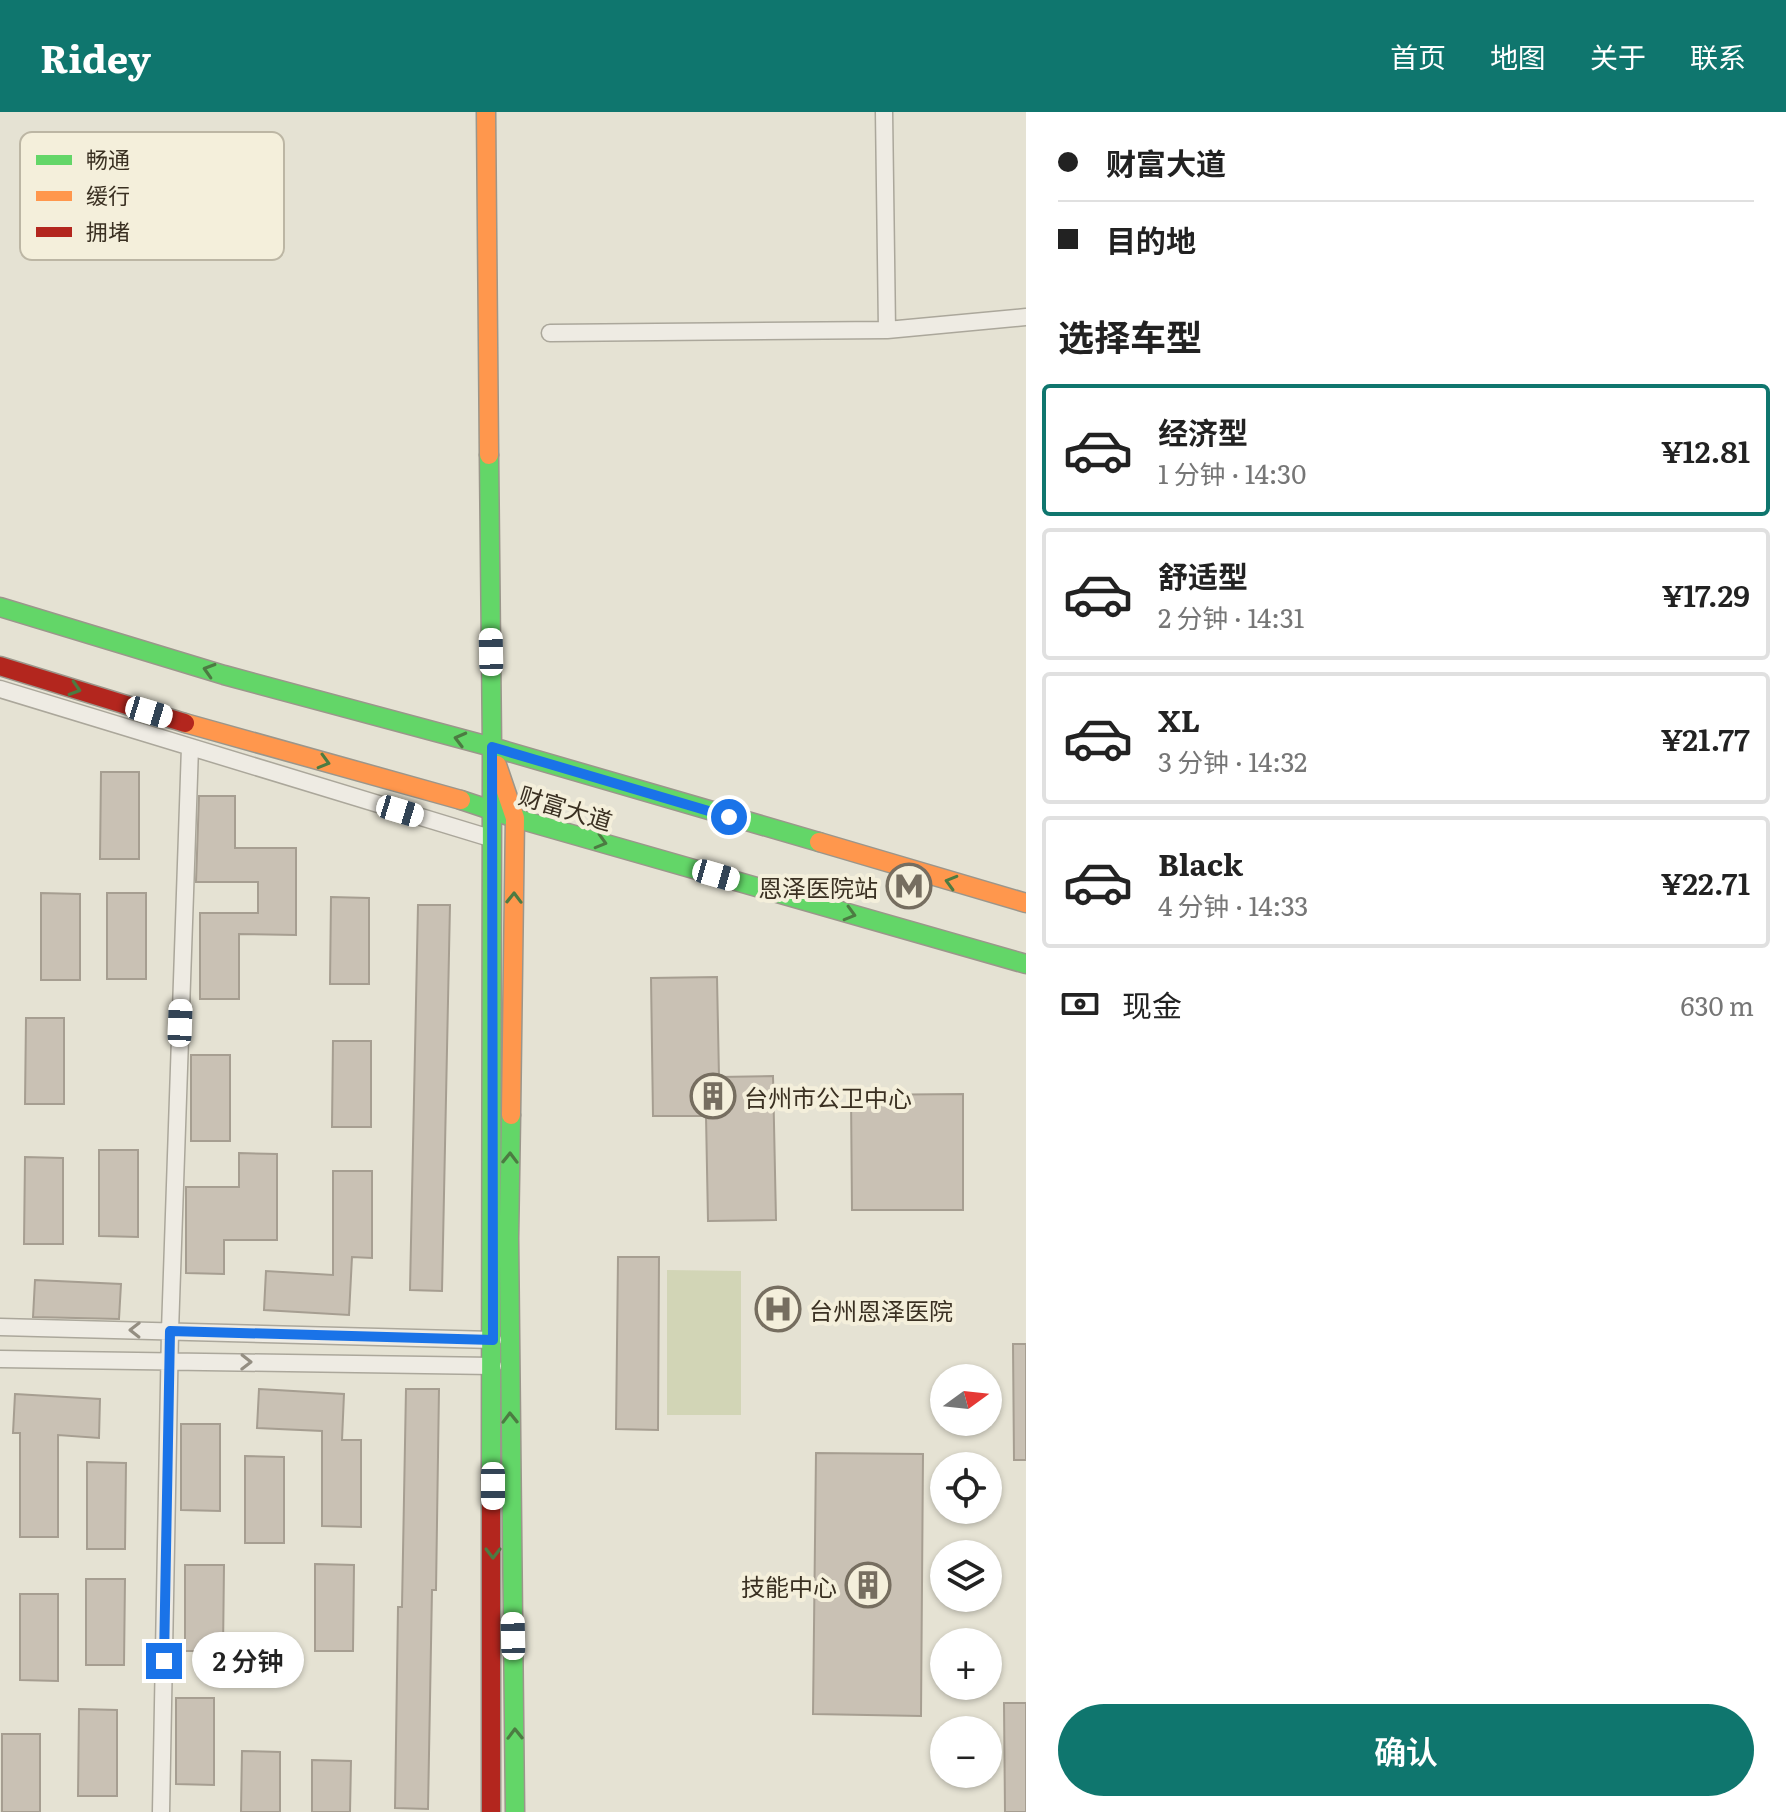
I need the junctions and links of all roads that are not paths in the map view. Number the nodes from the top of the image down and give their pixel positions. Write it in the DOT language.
graph roads {
  1 [pos="486,112"];
  2 [pos="884,112"];
  3 [pos="1026,317"];
  4 [pos="887,330"];
  5 [pos="550,333"];
  6 [pos="0,607"];
  7 [pos="0,666"];
  8 [pos="0,689"];
  9 [pos="190,747"];
  10 [pos="492,747"];
  11 [pos="490,808"];
  12 [pos="515,818"];
  13 [pos="490,838"];
  14 [pos="1026,903"];
  15 [pos="1026,964"];
  16 [pos="0,1327"];
  17 [pos="170,1331"];
  18 [pos="493,1340"];
  19 [pos="0,1359"];
  20 [pos="169,1360"];
  21 [pos="493,1366"];
  22 [pos="161,1812"];
  23 [pos="491,1812"];
  24 [pos="515,1812"];
  1 -- 10 [label="main road"];
  2 -- 4 [label="street"];
  3 -- 4 [label="street"];
  4 -- 5 [label="street"];
  10 -- 6 [label="main road, 财富大道, one-way"];
  7 -- 11 [label="main road, 财富大道, one-way"];
  8 -- 9 [label="street"];
  9 -- 13 [label="street"];
  9 -- 17 [label="street"];
  10 -- 11 [label="main road"];
  10 -- 12 [label="main road"];
  14 -- 10 [label="main road, 财富大道, one-way"];
  11 -- 12 [label="main road, 财富大道"];
  11 -- 13 [label="main road"];
  12 -- 15 [label="main road, 财富大道, one-way"];
  24 -- 12 [label="main road, one-way"];
  13 -- 18 [label="main road"];
  17 -- 16 [label="street, one-way"];
  17 -- 18 [label="street"];
  17 -- 20 [label="street"];
  18 -- 21 [label="main road"];
  19 -- 20 [label="street"];
  20 -- 21 [label="street, one-way"];
  20 -- 22 [label="street"];
  21 -- 23 [label="main road, one-way"];
}
